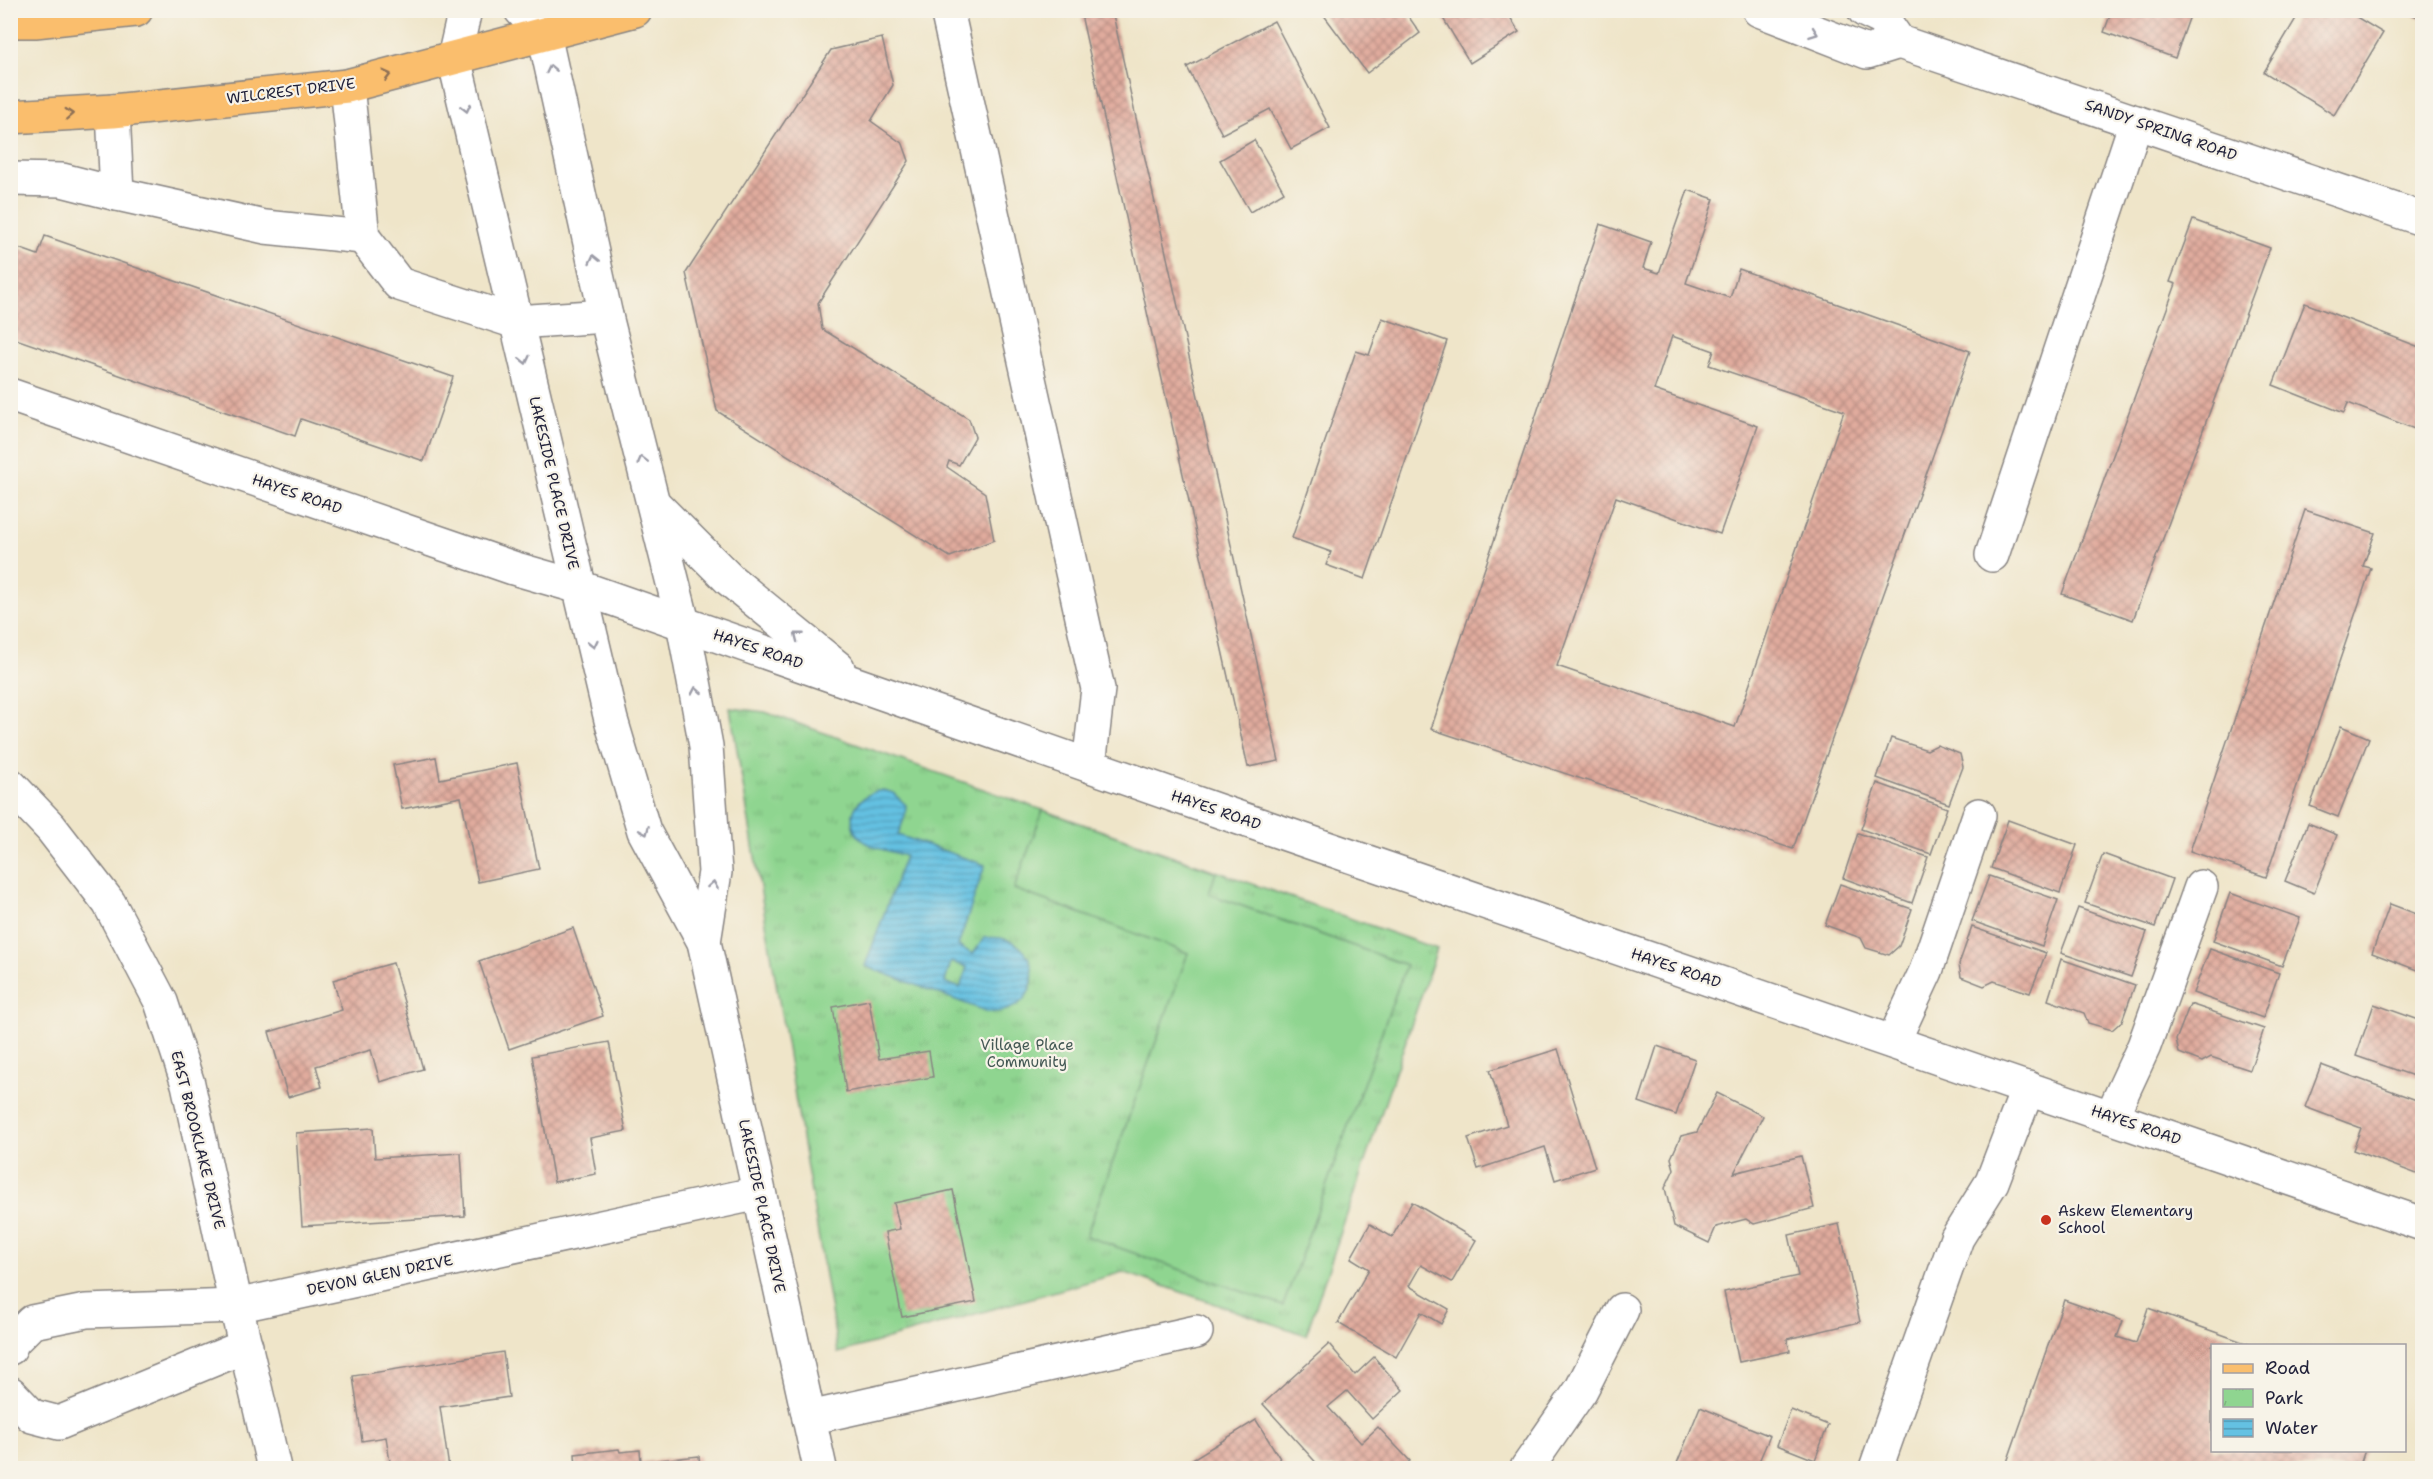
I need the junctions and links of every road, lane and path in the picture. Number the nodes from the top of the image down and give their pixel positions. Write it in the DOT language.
graph roads {
  1 [pos="136,10"];
  2 [pos="465,10"];
  3 [pos="521,10"];
  4 [pos="635,10"];
  5 [pos="947,10"];
  6 [pos="1760,10"];
  7 [pos="1864,10"];
  8 [pos="10,21"];
  9 [pos="544,34"];
  10 [pos="1899,42"];
  11 [pos="454,58"];
  12 [pos="347,86"];
  13 [pos="113,111"];
  14 [pos="10,117"];
  15 [pos="2136,122"];
  16 [pos="10,179"];
  17 [pos="117,194"];
  18 [pos="2422,219"];
  19 [pos="363,237"];
  20 [pos="606,316"];
  21 [pos="516,322"];
  22 [pos="10,395"];
  23 [pos="653,503"];
  24 [pos="1992,555"];
  25 [pos="579,586"];
  26 [pos="683,623"];
  27 [pos="861,685"];
  28 [pos="1089,765"];
  29 [pos="10,784"];
  30 [pos="1979,814"];
  31 [pos="2201,887"];
  32 [pos="704,942"];
  33 [pos="1893,1042"];
  34 [pos="2028,1088"];
  35 [pos="2111,1117"];
  36 [pos="759,1193"];
  37 [pos="2422,1224"];
  38 [pos="236,1306"];
  39 [pos="1622,1310"];
  40 [pos="1196,1332"];
  41 [pos="246,1346"];
  42 [pos="10,1348"];
  43 [pos="10,1393"];
  44 [pos="809,1418"];
  45 [pos="274,1468"];
  46 [pos="820,1468"];
  47 [pos="1527,1468"];
  48 [pos="1876,1468"];
  1 -- 8 [label="main road"];
  2 -- 11 [label="street, LAKESIDE PLACE DRIVE"];
  3 -- 9 [label="street"];
  4 -- 9 [label="main road, WILCREST DRIVE"];
  5 -- 28 [label="street"];
  6 -- 10 [label="street, one-way"];
  7 -- 10 [label="street"];
  9 -- 11 [label="main road, WILCREST DRIVE"];
  20 -- 9 [label="street, LAKESIDE PLACE DRIVE, one-way"];
  10 -- 15 [label="street, SANDY SPRING ROAD"];
  12 -- 11 [label="main road, WILCREST DRIVE, one-way"];
  11 -- 21 [label="street, LAKESIDE PLACE DRIVE, one-way"];
  12 -- 13 [label="main road, WILCREST DRIVE"];
  12 -- 19 [label="street"];
  14 -- 13 [label="main road, WILCREST DRIVE, one-way"];
  13 -- 17 [label="street"];
  15 -- 18 [label="street, SANDY SPRING ROAD"];
  15 -- 24 [label="street"];
  16 -- 17 [label="street"];
  17 -- 19 [label="street"];
  19 -- 21 [label="street"];
  20 -- 21 [label="street"];
  23 -- 20 [label="street, LAKESIDE PLACE DRIVE, one-way"];
  21 -- 25 [label="street, LAKESIDE PLACE DRIVE, one-way"];
  22 -- 25 [label="street, HAYES ROAD"];
  23 -- 26 [label="street, LAKESIDE PLACE DRIVE"];
  27 -- 23 [label="street, one-way"];
  25 -- 26 [label="street, HAYES ROAD"];
  25 -- 32 [label="street, LAKESIDE PLACE DRIVE, one-way"];
  26 -- 27 [label="street, HAYES ROAD"];
  32 -- 26 [label="street, LAKESIDE PLACE DRIVE, one-way"];
  27 -- 28 [label="street, HAYES ROAD"];
  28 -- 33 [label="street, HAYES ROAD"];
  29 -- 38 [label="street, EAST BROOKLAKE DRIVE"];
  30 -- 33 [label="street"];
  31 -- 35 [label="street"];
  32 -- 36 [label="street, LAKESIDE PLACE DRIVE"];
  33 -- 34 [label="street, HAYES ROAD"];
  34 -- 35 [label="street, HAYES ROAD"];
  34 -- 48 [label="street"];
  35 -- 37 [label="street, HAYES ROAD"];
  36 -- 38 [label="street, DEVON GLEN DRIVE"];
  36 -- 44 [label="street, LAKESIDE PLACE DRIVE"];
  38 -- 41 [label="street, EAST BROOKLAKE DRIVE"];
  38 -- 42 [label="street, DEVON GLEN DRIVE"];
  39 -- 47 [label="street"];
  40 -- 44 [label="street"];
  41 -- 43 [label="street"];
  41 -- 45 [label="street, EAST BROOKLAKE DRIVE"];
  44 -- 46 [label="street, LAKESIDE PLACE DRIVE"];
}
